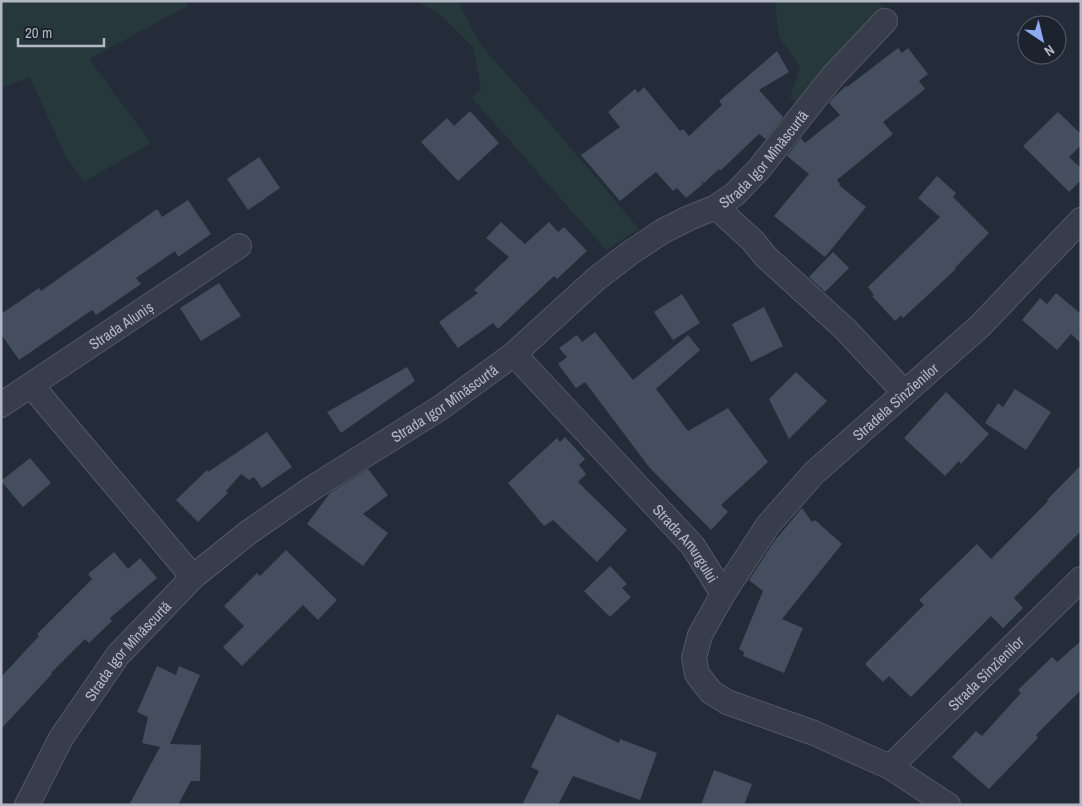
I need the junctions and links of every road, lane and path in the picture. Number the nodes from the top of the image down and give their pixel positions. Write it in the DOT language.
graph roads {
  1 [pos="885,21"];
  2 [pos="716,207"];
  3 [pos="1081,220"];
  4 [pos="239,246"];
  5 [pos="514,354"];
  6 [pos="31,386"];
  7 [pos="904,392"];
  8 [pos="1,405"];
  9 [pos="193,577"];
  10 [pos="1081,579"];
  11 [pos="724,594"];
  12 [pos="890,767"];
  13 [pos="27,805"];
  14 [pos="948,805"];
  1 -- 2 [label="street, Strada Igor Mînăscurtă"];
  2 -- 5 [label="street, Strada Igor Mînăscurtă"];
  2 -- 7 [label="street"];
  3 -- 7 [label="street, Stradela Sînzîenilor"];
  4 -- 6 [label="street, Strada Aluniș"];
  5 -- 9 [label="street, Strada Igor Mînăscurtă"];
  5 -- 11 [label="street, Strada Amurgului"];
  6 -- 8 [label="street, Strada Aluniș"];
  6 -- 9 [label="street"];
  7 -- 11 [label="street, Stradela Sînzîenilor"];
  9 -- 13 [label="street, Strada Igor Mînăscurtă"];
  10 -- 12 [label="street, Strada Sînzîenilor"];
  11 -- 12 [label="street, Strada Amurgului"];
  12 -- 14 [label="street, Strada Amurgului"];
}
